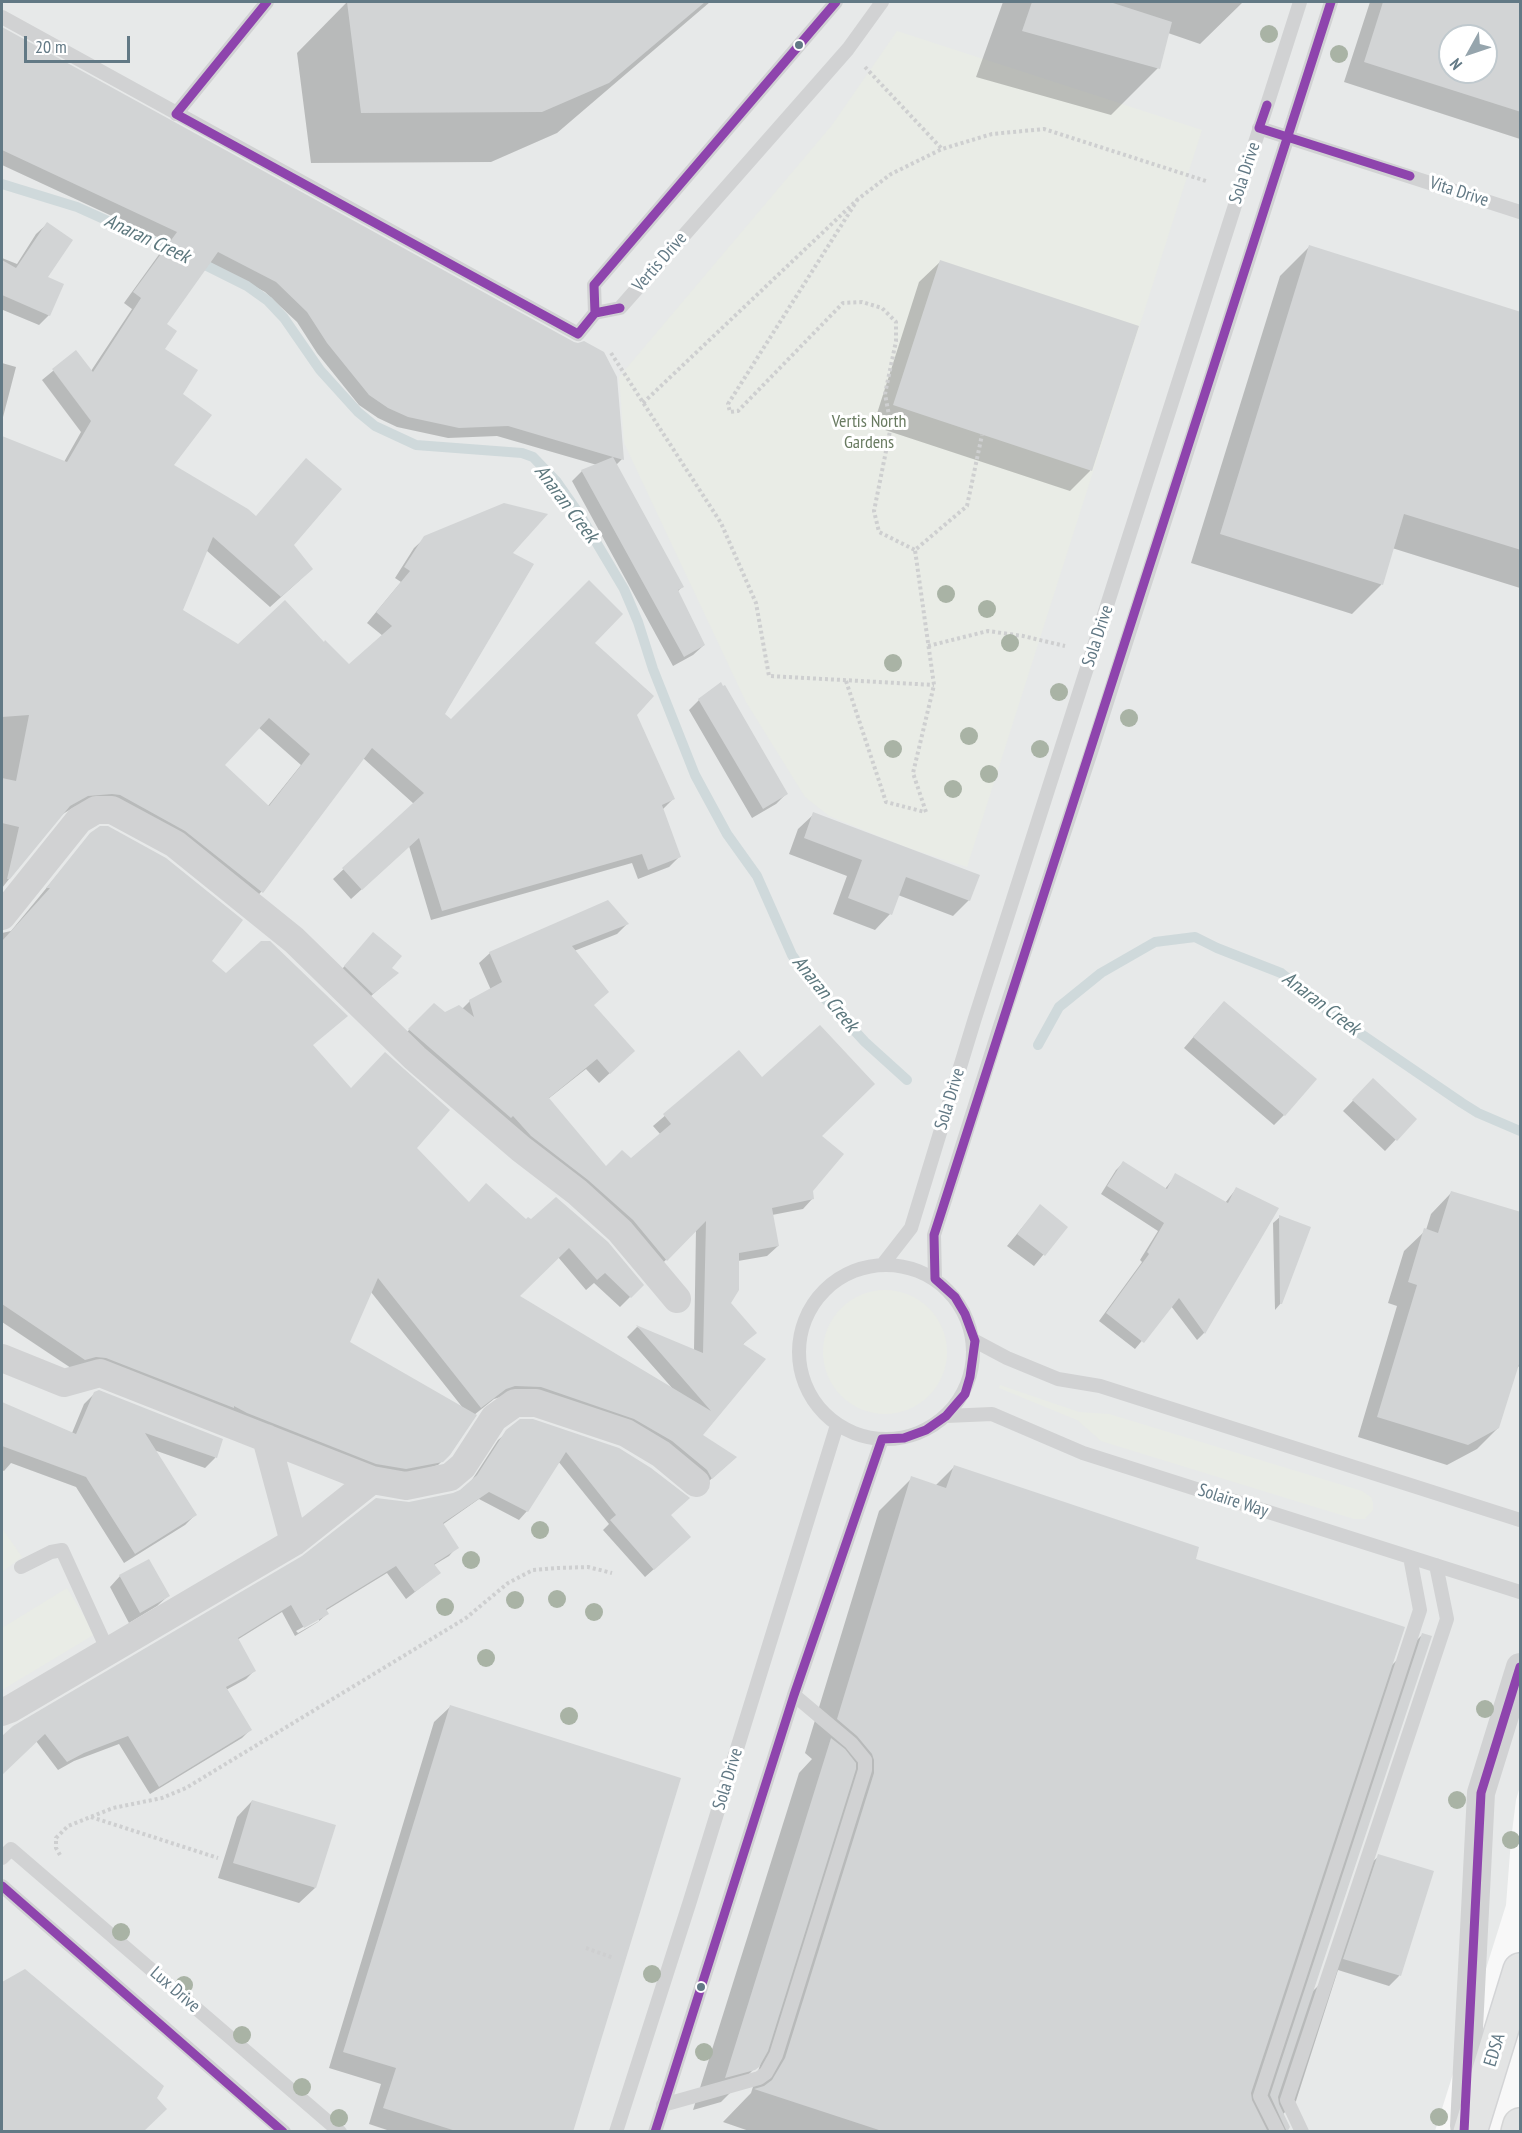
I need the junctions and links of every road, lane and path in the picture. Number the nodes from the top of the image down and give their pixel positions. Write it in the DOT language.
graph roads {
  1 [pos="267,2"];
  2 [pos="836,2"];
  3 [pos="882,2"];
  4 [pos="1300,2"];
  5 [pos="1331,2"];
  6 [pos="2,17"];
  7 [pos="848,50"];
  8 [pos="176,114"];
  9 [pos="1259,128"];
  10 [pos="1287,137"];
  11 [pos="942,149"];
  12 [pos="1206,181"];
  13 [pos="858,199"];
  14 [pos="1521,212"];
  15 [pos="594,313"];
  16 [pos="611,353"];
  17 [pos="643,403"];
  18 [pos="982,435"];
  19 [pos="915,550"];
  20 [pos="928,646"];
  21 [pos="1065,646"];
  22 [pos="846,681"];
  23 [pos="934,685"];
  24 [pos="2,916"];
  25 [pos="883,1264"];
  26 [pos="935,1279"];
  27 [pos="677,1299"];
  28 [pos="975,1341"];
  29 [pos="2,1358"];
  30 [pos="946,1416"];
  31 [pos="837,1425"];
  32 [pos="266,1438"];
  33 [pos="882,1439"];
  34 [pos="372,1480"];
  35 [pos="696,1483"];
  36 [pos="1521,1520"];
  37 [pos="294,1542"];
  38 [pos="1410,1557"];
  39 [pos="1436,1565"];
  40 [pos="21,1567"];
  41 [pos="612,1573"];
  42 [pos="1521,1592"];
  43 [pos="108,1652"];
  44 [pos="1521,1667"];
  45 [pos="794,1695"];
  46 [pos="2,1712"];
  47 [pos="91,1817"];
  48 [pos="6,1853"];
  49 [pos="218,1858"];
  50 [pos="62,1859"];
  51 [pos="2,1886"];
  52 [pos="586,1948"];
  53 [pos="614,1958"];
  54 [pos="1521,1970"];
  55 [pos="663,2105"];
  56 [pos="1521,2125"];
  57 [pos="284,2132"];
  58 [pos="340,2132"];
  59 [pos="616,2132"];
  60 [pos="655,2132"];
  61 [pos="1278,2132"];
  62 [pos="1302,2132"];
  63 [pos="1464,2132"];
  64 [pos="1470,2132"];
  65 [pos="1518,2132"];
  1 -- 8 [label="lane"];
  2 -- 15 [label="lane, Vertis Drive"];
  3 -- 7 [label="lane, Vertis Drive"];
  4 -- 9 [label="lane, Sola Drive"];
  5 -- 10 [label="lane, Sola Drive"];
  6 -- 8 [label="lane"];
  7 -- 11 [label="path"];
  7 -- 15 [label="lane, Vertis Drive"];
  8 -- 15 [label="lane"];
  9 -- 10 [label="lane, Vita Drive"];
  9 -- 25 [label="lane, Sola Drive"];
  10 -- 14 [label="lane, Vita Drive"];
  10 -- 26 [label="lane, Sola Drive"];
  11 -- 12 [label="path"];
  11 -- 13 [label="path"];
  13 -- 17 [label="path"];
  13 -- 19 [label="path"];
  16 -- 17 [label="path"];
  17 -- 22 [label="path"];
  18 -- 19 [label="path"];
  19 -- 20 [label="path"];
  20 -- 21 [label="path"];
  20 -- 23 [label="path"];
  22 -- 23 [label="path"];
  22 -- 23 [label="path"];
  24 -- 27 [label="street"];
  25 -- 26 [label="lane, Solaire Way"];
  25 -- 31 [label="lane, Solaire Way"];
  26 -- 28 [label="lane, Solaire Way"];
  28 -- 30 [label="lane, Solaire Way"];
  28 -- 36 [label="lane"];
  29 -- 32 [label="street"];
  30 -- 33 [label="lane, Solaire Way"];
  30 -- 38 [label="lane, Solaire Way"];
  31 -- 33 [label="lane, Solaire Way"];
  31 -- 59 [label="lane, Sola Drive"];
  32 -- 34 [label="street"];
  32 -- 37 [label="street"];
  33 -- 45 [label="lane, Sola Drive"];
  34 -- 35 [label="street"];
  34 -- 37 [label="street"];
  37 -- 43 [label="street"];
  38 -- 39 [label="lane, Solaire Way"];
  38 -- 61 [label="lane"];
  39 -- 42 [label="lane, Solaire Way"];
  39 -- 62 [label="lane"];
  40 -- 43 [label="lane"];
  41 -- 47 [label="path"];
  43 -- 46 [label="street"];
  44 -- 63 [label="street"];
  45 -- 55 [label="lane, Sola Drive"];
  45 -- 55 [label="lane"];
  47 -- 49 [label="path"];
  47 -- 50 [label="path"];
  48 -- 58 [label="lane, Lux Drive"];
  51 -- 57 [label="lane, Lux Drive"];
  52 -- 53 [label="path"];
  54 -- 64 [label="main road, EDSA"];
  55 -- 60 [label="lane, Sola Drive"];
  56 -- 65 [label="main road"];
}
